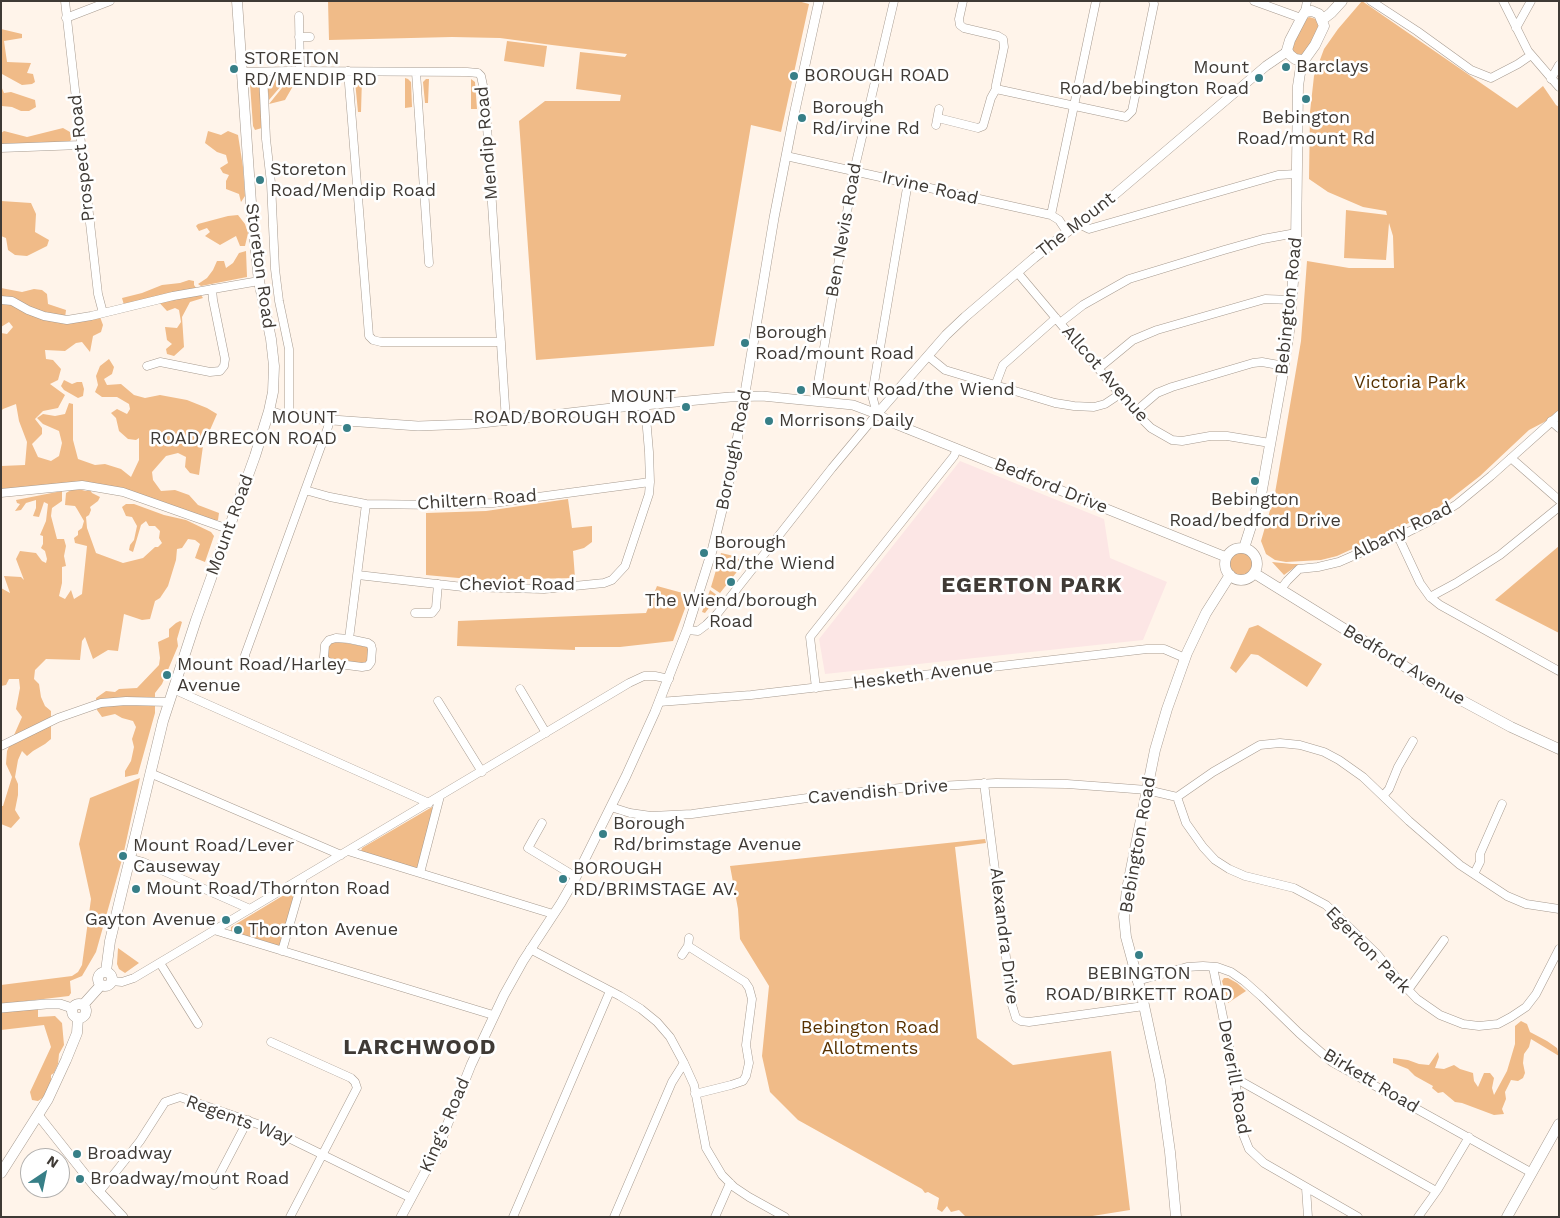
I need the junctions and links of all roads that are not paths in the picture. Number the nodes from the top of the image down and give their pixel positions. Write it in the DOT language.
graph roads {
  1 [pos="65,1"];
  2 [pos="110,1"];
  3 [pos="237,1"];
  4 [pos="819,1"];
  5 [pos="894,1"];
  6 [pos="963,1"];
  7 [pos="1096,1"];
  8 [pos="1153,1"];
  9 [pos="1254,1"];
  10 [pos="1342,1"];
  11 [pos="1371,1"];
  12 [pos="1503,1"];
  13 [pos="1531,1"];
  14 [pos="1304,10"];
  15 [pos="299,16"];
  16 [pos="66,18"];
  17 [pos="1322,20"];
  18 [pos="1516,28"];
  19 [pos="299,37"];
  20 [pos="310,37"];
  21 [pos="1288,51"];
  22 [pos="1532,55"];
  23 [pos="1302,60"];
  24 [pos="1559,65"];
  25 [pos="300,71"];
  26 [pos="348,71"];
  27 [pos="242,72"];
  28 [pos="263,72"];
  29 [pos="416,72"];
  30 [pos="1551,79"];
  31 [pos="1559,87"];
  32 [pos="996,89"];
  33 [pos="1074,107"];
  34 [pos="939,109"];
  35 [pos="81,145"];
  36 [pos="1,148"];
  37 [pos="786,156"];
  38 [pos="854,170"];
  39 [pos="1297,174"];
  40 [pos="908,182"];
  41 [pos="1051,215"];
  42 [pos="1078,224"];
  43 [pos="1068,232"];
  44 [pos="1296,233"];
  45 [pos="429,263"];
  46 [pos="1017,272"];
  47 [pos="259,281"];
  48 [pos="212,289"];
  49 [pos="1,300"];
  50 [pos="1292,300"];
  51 [pos="102,313"];
  52 [pos="1058,320"];
  53 [pos="501,342"];
  54 [pos="928,356"];
  55 [pos="147,366"];
  56 [pos="1284,366"];
  57 [pos="1099,368"];
  58 [pos="995,386"];
  59 [pos="1120,394"];
  60 [pos="745,396"];
  61 [pos="815,401"];
  62 [pos="646,404"];
  63 [pos="269,411"];
  64 [pos="1135,412"];
  65 [pos="877,414"];
  66 [pos="1559,415"];
  67 [pos="289,416"];
  68 [pos="329,420"];
  69 [pos="506,421"];
  70 [pos="1551,421"];
  71 [pos="1559,428"];
  72 [pos="1270,443"];
  73 [pos="957,449"];
  74 [pos="1511,458"];
  75 [pos="650,482"];
  76 [pos="305,490"];
  77 [pos="1,493"];
  78 [pos="1559,500"];
  79 [pos="366,504"];
  80 [pos="1559,507"];
  81 [pos="228,529"];
  82 [pos="1398,536"];
  83 [pos="1244,548"];
  84 [pos="1226,556"];
  85 [pos="1254,573"];
  86 [pos="358,575"];
  87 [pos="1230,576"];
  88 [pos="438,584"];
  89 [pos="1281,589"];
  90 [pos="1430,597"];
  91 [pos="415,613"];
  92 [pos="686,630"];
  93 [pos="349,639"];
  94 [pos="1185,658"];
  95 [pos="245,664"];
  96 [pos="1559,671"];
  97 [pos="669,679"];
  98 [pos="816,688"];
  99 [pos="173,689"];
  100 [pos="520,689"];
  101 [pos="438,701"];
  102 [pos="169,702"];
  103 [pos="659,702"];
  104 [pos="546,733"];
  105 [pos="1413,741"];
  106 [pos="1,746"];
  107 [pos="1559,749"];
  108 [pos="482,772"];
  109 [pos="150,773"];
  110 [pos="984,784"];
  111 [pos="1147,790"];
  112 [pos="440,796"];
  113 [pos="1383,796"];
  114 [pos="1177,797"];
  115 [pos="429,803"];
  116 [pos="1502,804"];
  117 [pos="611,807"];
  118 [pos="542,822"];
  119 [pos="344,853"];
  120 [pos="129,858"];
  121 [pos="420,873"];
  122 [pos="1474,874"];
  123 [pos="576,876"];
  124 [pos="303,878"];
  125 [pos="561,903"];
  126 [pos="250,909"];
  127 [pos="1559,909"];
  128 [pos="553,914"];
  129 [pos="214,930"];
  130 [pos="1444,940"];
  131 [pos="530,949"];
  132 [pos="1559,949"];
  133 [pos="1436,950"];
  134 [pos="282,951"];
  135 [pos="682,955"];
  136 [pos="1444,955"];
  137 [pos="160,963"];
  138 [pos="1213,967"];
  139 [pos="106,971"];
  140 [pos="112,981"];
  141 [pos="1137,981"];
  142 [pos="101,985"];
  143 [pos="1408,990"];
  144 [pos="610,991"];
  145 [pos="83,1005"];
  146 [pos="1144,1006"];
  147 [pos="1,1008"];
  148 [pos="72,1008"];
  149 [pos="493,1016"];
  150 [pos="78,1018"];
  151 [pos="198,1024"];
  152 [pos="271,1042"];
  153 [pos="684,1063"];
  154 [pos="1235,1078"];
  155 [pos="695,1094"];
  156 [pos="38,1115"];
  157 [pos="248,1120"];
  158 [pos="1559,1124"];
  159 [pos="1469,1137"];
  160 [pos="323,1154"];
  161 [pos="1,1173"];
  162 [pos="1532,1173"];
  163 [pos="730,1183"];
  164 [pos="214,1185"];
  165 [pos="1306,1188"];
  166 [pos="1436,1191"];
  167 [pos="99,1192"];
  168 [pos="411,1198"];
  169 [pos="123,1217"];
  170 [pos="290,1217"];
  171 [pos="401,1217"];
  172 [pos="513,1217"];
  173 [pos="614,1217"];
  174 [pos="715,1217"];
  175 [pos="785,1217"];
  176 [pos="1176,1217"];
  177 [pos="1308,1217"];
  178 [pos="1358,1217"];
  179 [pos="1418,1217"];
  180 [pos="1507,1217"];
  1 -- 16 [label="street, Prospect Road"];
  2 -- 16 [label="street"];
  3 -- 27 [label="main road, Storeton Road"];
  4 -- 37 [label="street, Borough Road"];
  5 -- 38 [label="street, Ben Nevis Road"];
  6 -- 32 [label="street"];
  7 -- 33 [label="street"];
  8 -- 33 [label="street"];
  9 -- 14 [label="street"];
  10 -- 17 [label="main road"];
  11 -- 22 [label="street"];
  12 -- 18 [label="street"];
  13 -- 18 [label="street"];
  14 -- 17 [label="main road"];
  14 -- 21 [label="main road"];
  15 -- 19 [label="street"];
  16 -- 35 [label="street, Prospect Road"];
  17 -- 23 [label="main road"];
  18 -- 22 [label="street"];
  19 -- 20 [label="street"];
  19 -- 25 [label="street"];
  21 -- 23 [label="main road"];
  21 -- 42 [label="street, The Mount"];
  22 -- 30 [label="street"];
  23 -- 39 [label="main road, Bebington Road"];
  24 -- 30 [label="street"];
  25 -- 26 [label="street, Mendip Road"];
  25 -- 28 [label="street, Mendip Road"];
  26 -- 29 [label="street, Mendip Road"];
  26 -- 53 [label="street"];
  27 -- 28 [label="street, Mendip Road"];
  27 -- 47 [label="main road, Storeton Road"];
  28 -- 67 [label="street, Storeton Road"];
  29 -- 45 [label="street"];
  29 -- 53 [label="street, Mendip Road"];
  30 -- 31 [label="street"];
  32 -- 33 [label="street"];
  32 -- 34 [label="street"];
  33 -- 41 [label="street"];
  35 -- 36 [label="street"];
  35 -- 51 [label="street, Prospect Road"];
  37 -- 38 [label="street, Irvine Road"];
  37 -- 60 [label="street, Borough Road"];
  38 -- 40 [label="street, Irvine Road"];
  38 -- 61 [label="street, Ben Nevis Road"];
  39 -- 42 [label="street"];
  39 -- 44 [label="main road, Bebington Road"];
  40 -- 41 [label="street, Irvine Road"];
  40 -- 65 [label="street"];
  41 -- 43 [label="street"];
  42 -- 43 [label="street, The Mount"];
  43 -- 46 [label="street, The Mount"];
  44 -- 50 [label="main road, Bebington Road"];
  44 -- 52 [label="street"];
  46 -- 52 [label="street, Allcot Avenue"];
  46 -- 54 [label="street, The Mount"];
  47 -- 48 [label="street"];
  47 -- 63 [label="main road, Storeton Road"];
  48 -- 51 [label="street"];
  48 -- 55 [label="street"];
  49 -- 51 [label="street"];
  50 -- 56 [label="main road, Bebington Road"];
  50 -- 57 [label="street"];
  52 -- 57 [label="street, Allcot Avenue"];
  52 -- 58 [label="street"];
  53 -- 69 [label="street, Mendip Road"];
  54 -- 58 [label="street"];
  54 -- 65 [label="street, The Mount"];
  56 -- 64 [label="street"];
  56 -- 72 [label="main road, Bebington Road"];
  57 -- 59 [label="street, Allcot Avenue"];
  58 -- 59 [label="street"];
  59 -- 64 [label="street, Allcot Avenue"];
  60 -- 61 [label="street"];
  60 -- 62 [label="street"];
  60 -- 92 [label="street, Borough Road"];
  61 -- 65 [label="street"];
  62 -- 69 [label="street"];
  62 -- 75 [label="street, Cheviot Road"];
  63 -- 67 [label="street"];
  63 -- 81 [label="main road, Mount Road"];
  64 -- 72 [label="street, Allcot Avenue"];
  65 -- 73 [label="street, Bedford Drive"];
  65 -- 92 [label="street"];
  66 -- 70 [label="street, Albany Road"];
  67 -- 68 [label="street"];
  68 -- 69 [label="street"];
  68 -- 76 [label="street"];
  70 -- 71 [label="street"];
  70 -- 74 [label="street, Albany Road"];
  72 -- 83 [label="main road, Bebington Road"];
  73 -- 84 [label="street, Bedford Drive"];
  73 -- 98 [label="street"];
  74 -- 78 [label="street"];
  74 -- 82 [label="street, Albany Road"];
  75 -- 79 [label="street, Chiltern Road"];
  75 -- 88 [label="street, Cheviot Road"];
  76 -- 79 [label="street, Chiltern Road"];
  76 -- 95 [label="street"];
  77 -- 81 [label="street"];
  79 -- 86 [label="street"];
  80 -- 90 [label="street"];
  81 -- 99 [label="main road, Mount Road"];
  82 -- 89 [label="street, Albany Road"];
  82 -- 90 [label="street"];
  83 -- 84 [label="main road"];
  83 -- 85 [label="main road"];
  84 -- 87 [label="main road"];
  85 -- 87 [label="main road"];
  85 -- 89 [label="main road, Bedford Avenue"];
  86 -- 88 [label="street, Cheviot Road"];
  86 -- 93 [label="street"];
  87 -- 94 [label="main road, Bebington Road"];
  88 -- 91 [label="street"];
  89 -- 107 [label="main road, Bedford Avenue"];
  90 -- 96 [label="street"];
  92 -- 97 [label="street, Borough Road"];
  93 -- 93 [label="street"];
  94 -- 98 [label="street, Hesketh Avenue"];
  94 -- 111 [label="main road, Bebington Road"];
  97 -- 103 [label="street, Borough Road"];
  97 -- 104 [label="street"];
  98 -- 103 [label="street, Hesketh Avenue"];
  99 -- 102 [label="main road, Mount Road"];
  99 -- 115 [label="street"];
  100 -- 104 [label="street"];
  101 -- 108 [label="street"];
  102 -- 106 [label="street"];
  102 -- 109 [label="main road, Mount Road"];
  103 -- 117 [label="street, Borough Road"];
  104 -- 108 [label="street"];
  105 -- 113 [label="street"];
  108 -- 112 [label="street"];
  109 -- 119 [label="street"];
  109 -- 120 [label="main road, Mount Road"];
  110 -- 111 [label="street, Cavendish Drive"];
  110 -- 117 [label="street, Cavendish Drive"];
  110 -- 146 [label="street, Alexandra Drive"];
  111 -- 114 [label="street"];
  111 -- 141 [label="main road, Bebington Road"];
  112 -- 115 [label="street"];
  112 -- 121 [label="street"];
  113 -- 114 [label="street"];
  113 -- 122 [label="street"];
  114 -- 143 [label="street, Egerton Park"];
  115 -- 119 [label="street"];
  116 -- 122 [label="street"];
  117 -- 123 [label="street, Borough Road"];
  118 -- 123 [label="street"];
  119 -- 121 [label="street"];
  119 -- 124 [label="street"];
  120 -- 126 [label="street"];
  120 -- 139 [label="main road, Mount Road"];
  121 -- 128 [label="street"];
  122 -- 127 [label="street"];
  123 -- 125 [label="street, Borough Road"];
  124 -- 126 [label="street"];
  124 -- 134 [label="street"];
  125 -- 128 [label="street, King's Road"];
  126 -- 129 [label="street"];
  128 -- 131 [label="street, King's Road"];
  129 -- 134 [label="street"];
  129 -- 137 [label="street"];
  130 -- 133 [label="street"];
  131 -- 144 [label="street"];
  131 -- 149 [label="street, King's Road"];
  132 -- 143 [label="street, Egerton Park"];
  133 -- 136 [label="street"];
  133 -- 143 [label="street"];
  134 -- 149 [label="street"];
  135 -- 155 [label="street"];
  137 -- 140 [label="street"];
  137 -- 151 [label="street"];
  138 -- 141 [label="street, Birkett Road"];
  138 -- 154 [label="street, Deverill Road"];
  138 -- 159 [label="street, Birkett Road"];
  139 -- 140 [label="main road"];
  139 -- 142 [label="main road"];
  140 -- 142 [label="main road"];
  141 -- 146 [label="main road, Bebington Road"];
  142 -- 145 [label="main road"];
  144 -- 153 [label="street"];
  144 -- 172 [label="street"];
  145 -- 148 [label="main road"];
  145 -- 150 [label="main road"];
  146 -- 176 [label="main road, Bebington Road"];
  147 -- 148 [label="street"];
  148 -- 150 [label="main road"];
  149 -- 168 [label="street, King's Road"];
  150 -- 156 [label="main road"];
  152 -- 160 [label="street"];
  153 -- 155 [label="street"];
  153 -- 173 [label="street"];
  154 -- 165 [label="street, Deverill Road"];
  154 -- 166 [label="street"];
  155 -- 163 [label="street"];
  156 -- 161 [label="main road"];
  156 -- 167 [label="street"];
  157 -- 160 [label="street, Regents Way"];
  157 -- 164 [label="street"];
  157 -- 167 [label="street, Regents Way"];
  158 -- 162 [label="main road"];
  159 -- 162 [label="street, Birkett Road"];
  159 -- 166 [label="street"];
  160 -- 168 [label="street, Regents Way"];
  160 -- 170 [label="street"];
  162 -- 180 [label="main road"];
  163 -- 174 [label="street"];
  163 -- 175 [label="street"];
  165 -- 177 [label="street"];
  165 -- 178 [label="street, Deverill Road"];
  166 -- 179 [label="street"];
  167 -- 169 [label="street"];
  168 -- 171 [label="street, King's Road"];
}
